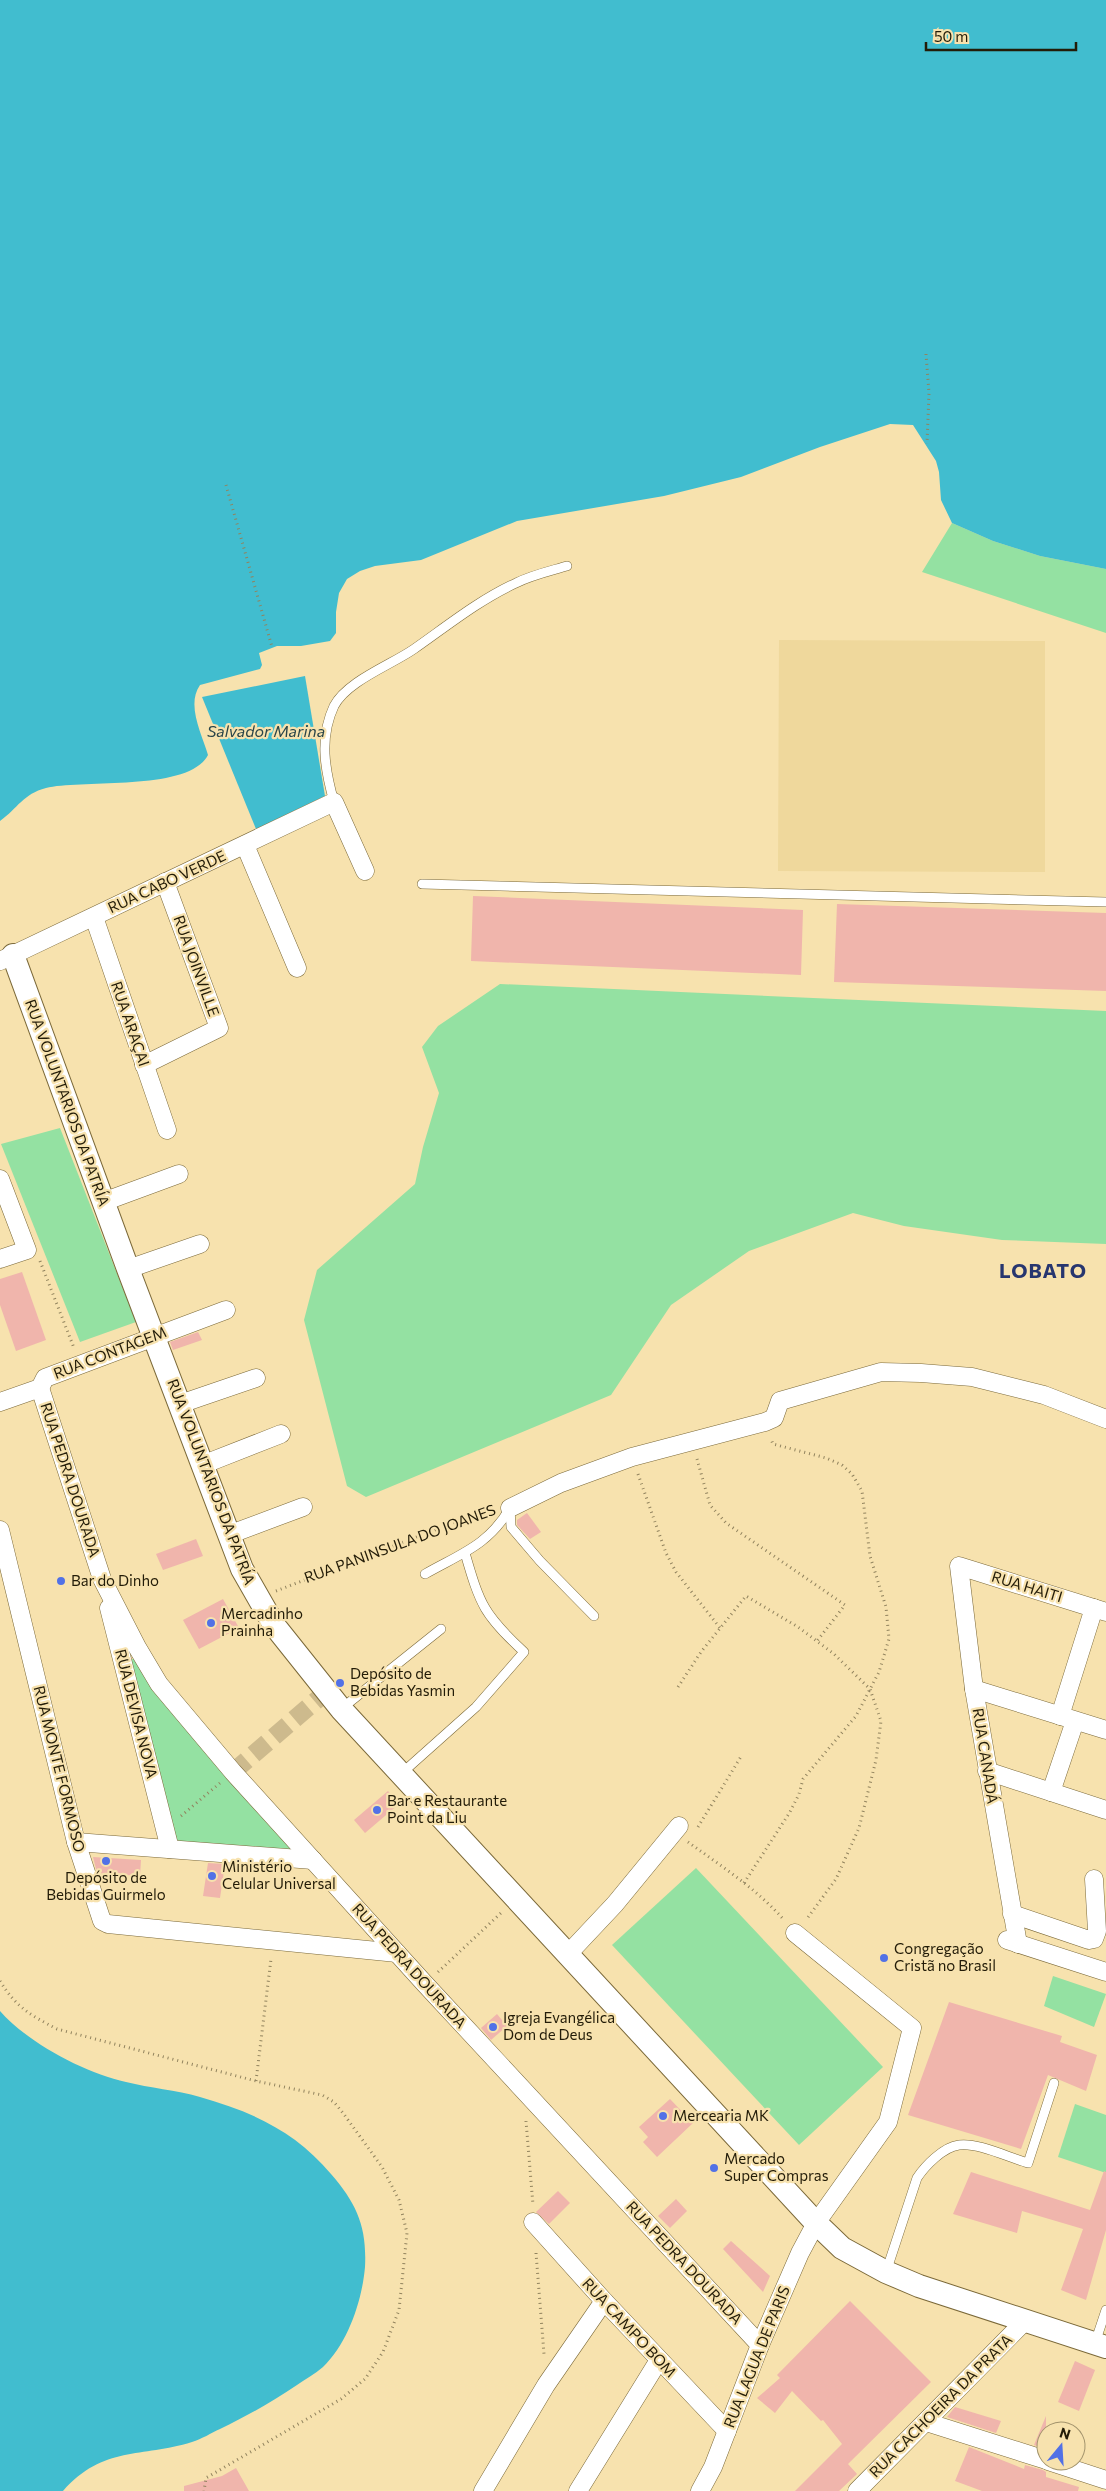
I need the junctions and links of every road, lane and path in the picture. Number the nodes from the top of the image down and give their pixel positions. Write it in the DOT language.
graph roads {
  1 [pos="926,354"];
  2 [pos="927,444"];
  3 [pos="226,485"];
  4 [pos="566,566"];
  5 [pos="272,647"];
  6 [pos="334,802"];
  7 [pos="245,845"];
  8 [pos="365,871"];
  9 [pos="165,882"];
  10 [pos="422,884"];
  11 [pos="1106,902"];
  12 [pos="94,916"];
  13 [pos="7,958"];
  14 [pos="297,968"];
  15 [pos="144,1065"];
  16 [pos="167,1130"];
  17 [pos="179,1174"];
  18 [pos="0,1180"];
  19 [pos="103,1202"];
  20 [pos="200,1244"];
  21 [pos="27,1250"];
  22 [pos="0,1259"];
  23 [pos="128,1269"];
  24 [pos="226,1310"];
  25 [pos="154,1337"];
  26 [pos="80,1364"];
  27 [pos="256,1378"];
  28 [pos="40,1388"];
  29 [pos="0,1402"];
  30 [pos="180,1404"];
  31 [pos="1106,1419"];
  32 [pos="765,1422"];
  33 [pos="281,1434"];
  34 [pos="693,1439"];
  35 [pos="632,1456"];
  36 [pos="202,1465"];
  37 [pos="303,1507"];
  38 [pos="510,1508"];
  39 [pos="0,1530"];
  40 [pos="228,1535"];
  41 [pos="465,1553"];
  42 [pos="959,1566"];
  43 [pos="425,1574"];
  44 [pos="102,1579"];
  45 [pos="257,1598"];
  46 [pos="1100,1610"];
  47 [pos="594,1616"];
  48 [pos="720,1628"];
  49 [pos="440,1630"];
  50 [pos="818,1641"];
  51 [pos="678,1687"];
  52 [pos="870,1689"];
  53 [pos="974,1689"];
  54 [pos="341,1709"];
  55 [pos="1068,1718"];
  56 [pos="1106,1730"];
  57 [pos="742,1755"];
  58 [pos="987,1771"];
  59 [pos="233,1772"];
  60 [pos="402,1774"];
  61 [pos="1052,1792"];
  62 [pos="1106,1810"];
  63 [pos="165,1829"];
  64 [pos="681,1833"];
  65 [pos="76,1842"];
  66 [pos="170,1849"];
  67 [pos="313,1860"];
  68 [pos="1094,1879"];
  69 [pos="744,1883"];
  70 [pos="517,1898"];
  71 [pos="1012,1914"];
  72 [pos="795,1933"];
  73 [pos="273,1941"];
  74 [pos="397,1954"];
  75 [pos="568,1954"];
  76 [pos="1106,1972"];
  77 [pos="0,1981"];
  78 [pos="425,1984"];
  79 [pos="256,2081"];
  80 [pos="1054,2083"];
  81 [pos="533,2222"];
  82 [pos="816,2223"];
  83 [pos="886,2272"];
  84 [pos="604,2302"];
  85 [pos="1106,2310"];
  86 [pos="1025,2321"];
  87 [pos="760,2345"];
  88 [pos="1101,2345"];
  89 [pos="659,2360"];
  90 [pos="926,2422"];
  91 [pos="727,2431"];
  92 [pos="1036,2457"];
  93 [pos="1078,2471"];
  94 [pos="1106,2480"];
  95 [pos="862,2490"];
  96 [pos="204,2491"];
  97 [pos="483,2491"];
  98 [pos="578,2491"];
  99 [pos="700,2491"];
  1 -- 2 [label="path"];
  3 -- 5 [label="path"];
  4 -- 6 [label="lane"];
  6 -- 7 [label="street, RUA CABO VERDE"];
  6 -- 8 [label="street"];
  7 -- 9 [label="street, RUA CABO VERDE"];
  7 -- 14 [label="street"];
  9 -- 12 [label="street, RUA CABO VERDE"];
  9 -- 15 [label="street, RUA JOINVILLE"];
  10 -- 11 [label="lane"];
  12 -- 13 [label="street, RUA CABO VERDE"];
  12 -- 15 [label="street, RUA ARAÇAI"];
  13 -- 19 [label="street, RUA VOLUNTARIOS DA PATRÍA"];
  15 -- 16 [label="street, RUA ARAÇAI"];
  17 -- 19 [label="street"];
  18 -- 21 [label="street"];
  19 -- 23 [label="street, RUA VOLUNTARIOS DA PATRÍA"];
  20 -- 23 [label="street"];
  21 -- 22 [label="street"];
  21 -- 26 [label="path"];
  23 -- 25 [label="street, RUA VOLUNTARIOS DA PATRÍA"];
  24 -- 25 [label="street, RUA CONTAGEM"];
  25 -- 26 [label="street, RUA CONTAGEM"];
  25 -- 30 [label="street, RUA VOLUNTARIOS DA PATRÍA"];
  26 -- 28 [label="street, RUA CONTAGEM"];
  27 -- 30 [label="street"];
  28 -- 29 [label="street, RUA CONTAGEM"];
  28 -- 44 [label="street, RUA PEDRA DOURADA"];
  30 -- 36 [label="street, RUA VOLUNTARIOS DA PATRÍA"];
  31 -- 32 [label="street"];
  32 -- 34 [label="street, RUA PANINSULA DO JOANES"];
  32 -- 52 [label="path"];
  33 -- 36 [label="street"];
  34 -- 35 [label="street, RUA PANINSULA DO JOANES"];
  34 -- 50 [label="path"];
  35 -- 38 [label="street, RUA PANINSULA DO JOANES"];
  35 -- 48 [label="path"];
  36 -- 40 [label="street, RUA VOLUNTARIOS DA PATRÍA"];
  37 -- 40 [label="street"];
  38 -- 41 [label="lane"];
  38 -- 45 [label="path, RUA PANINSULA DO JOANES"];
  38 -- 47 [label="lane"];
  39 -- 65 [label="street, RUA MONTE FORMOSO"];
  40 -- 45 [label="street, RUA VOLUNTARIOS DA PATRÍA"];
  41 -- 43 [label="lane"];
  41 -- 60 [label="lane"];
  42 -- 46 [label="street, RUA HAITI"];
  42 -- 53 [label="street, RUA CANADÁ"];
  44 -- 59 [label="street, RUA PEDRA DOURADA"];
  44 -- 63 [label="street, RUA DEVISA NOVA"];
  45 -- 54 [label="street, RUA VOLUNTARIOS DA PATRÍA"];
  46 -- 55 [label="street, RUA HAITI"];
  48 -- 50 [label="path"];
  48 -- 51 [label="path"];
  49 -- 54 [label="lane"];
  50 -- 52 [label="path"];
  52 -- 69 [label="path"];
  52 -- 72 [label="path"];
  53 -- 55 [label="street"];
  53 -- 58 [label="street, RUA CANADÁ"];
  54 -- 60 [label="street, RUA VOLUNTARIOS DA PATRÍA"];
  55 -- 56 [label="street"];
  55 -- 61 [label="street, RUA HAITI"];
  57 -- 64 [label="path"];
  58 -- 61 [label="street"];
  58 -- 71 [label="street, RUA CANADÁ"];
  59 -- 63 [label="path"];
  59 -- 67 [label="street, RUA PEDRA DOURADA"];
  60 -- 70 [label="street, RUA VOLUNTARIOS DA PATRÍA"];
  61 -- 62 [label="street"];
  63 -- 66 [label="street, RUA DEVISA NOVA"];
  64 -- 69 [label="path"];
  64 -- 75 [label="street"];
  65 -- 66 [label="street"];
  65 -- 73 [label="street, RUA MONTE FORMOSO"];
  66 -- 67 [label="street"];
  67 -- 74 [label="street, RUA PEDRA DOURADA"];
  68 -- 71 [label="street"];
  69 -- 72 [label="path"];
  70 -- 75 [label="street, RUA VOLUNTARIOS DA PATRÍA"];
  70 -- 78 [label="path"];
  71 -- 76 [label="street, RUA CANADÁ"];
  72 -- 82 [label="street, RUA LAGUA DE PARIS"];
  73 -- 74 [label="street, RUA MONTE FORMOSO"];
  73 -- 79 [label="path"];
  74 -- 78 [label="street, RUA PEDRA DOURADA"];
  75 -- 82 [label="street, RUA VOLUNTARIOS DA PATRÍA"];
  77 -- 79 [label="path"];
  78 -- 87 [label="street, RUA PEDRA DOURADA"];
  79 -- 96 [label="path"];
  80 -- 83 [label="lane"];
  81 -- 84 [label="street, RUA CAMPO BOM"];
  82 -- 83 [label="street, RUA VOLUNTARIOS DA PATRÍA"];
  82 -- 87 [label="street, RUA LAGUA DE PARIS"];
  83 -- 86 [label="street, RUA VOLUNTARIOS DA PATRÍA"];
  84 -- 89 [label="street, RUA CAMPO BOM"];
  84 -- 97 [label="street"];
  85 -- 88 [label="lane"];
  86 -- 88 [label="street, RUA VOLUNTARIOS DA PATRÍA"];
  86 -- 90 [label="street, RUA CACHOEIRA DA PRATA"];
  87 -- 91 [label="street, RUA LAGUA DE PARIS"];
  89 -- 91 [label="street, RUA CAMPO BOM"];
  89 -- 98 [label="street"];
  90 -- 92 [label="street"];
  90 -- 95 [label="street, RUA CACHOEIRA DA PRATA"];
  91 -- 99 [label="street, RUA LAGUA DE PARIS"];
  93 -- 94 [label="street"];
}
